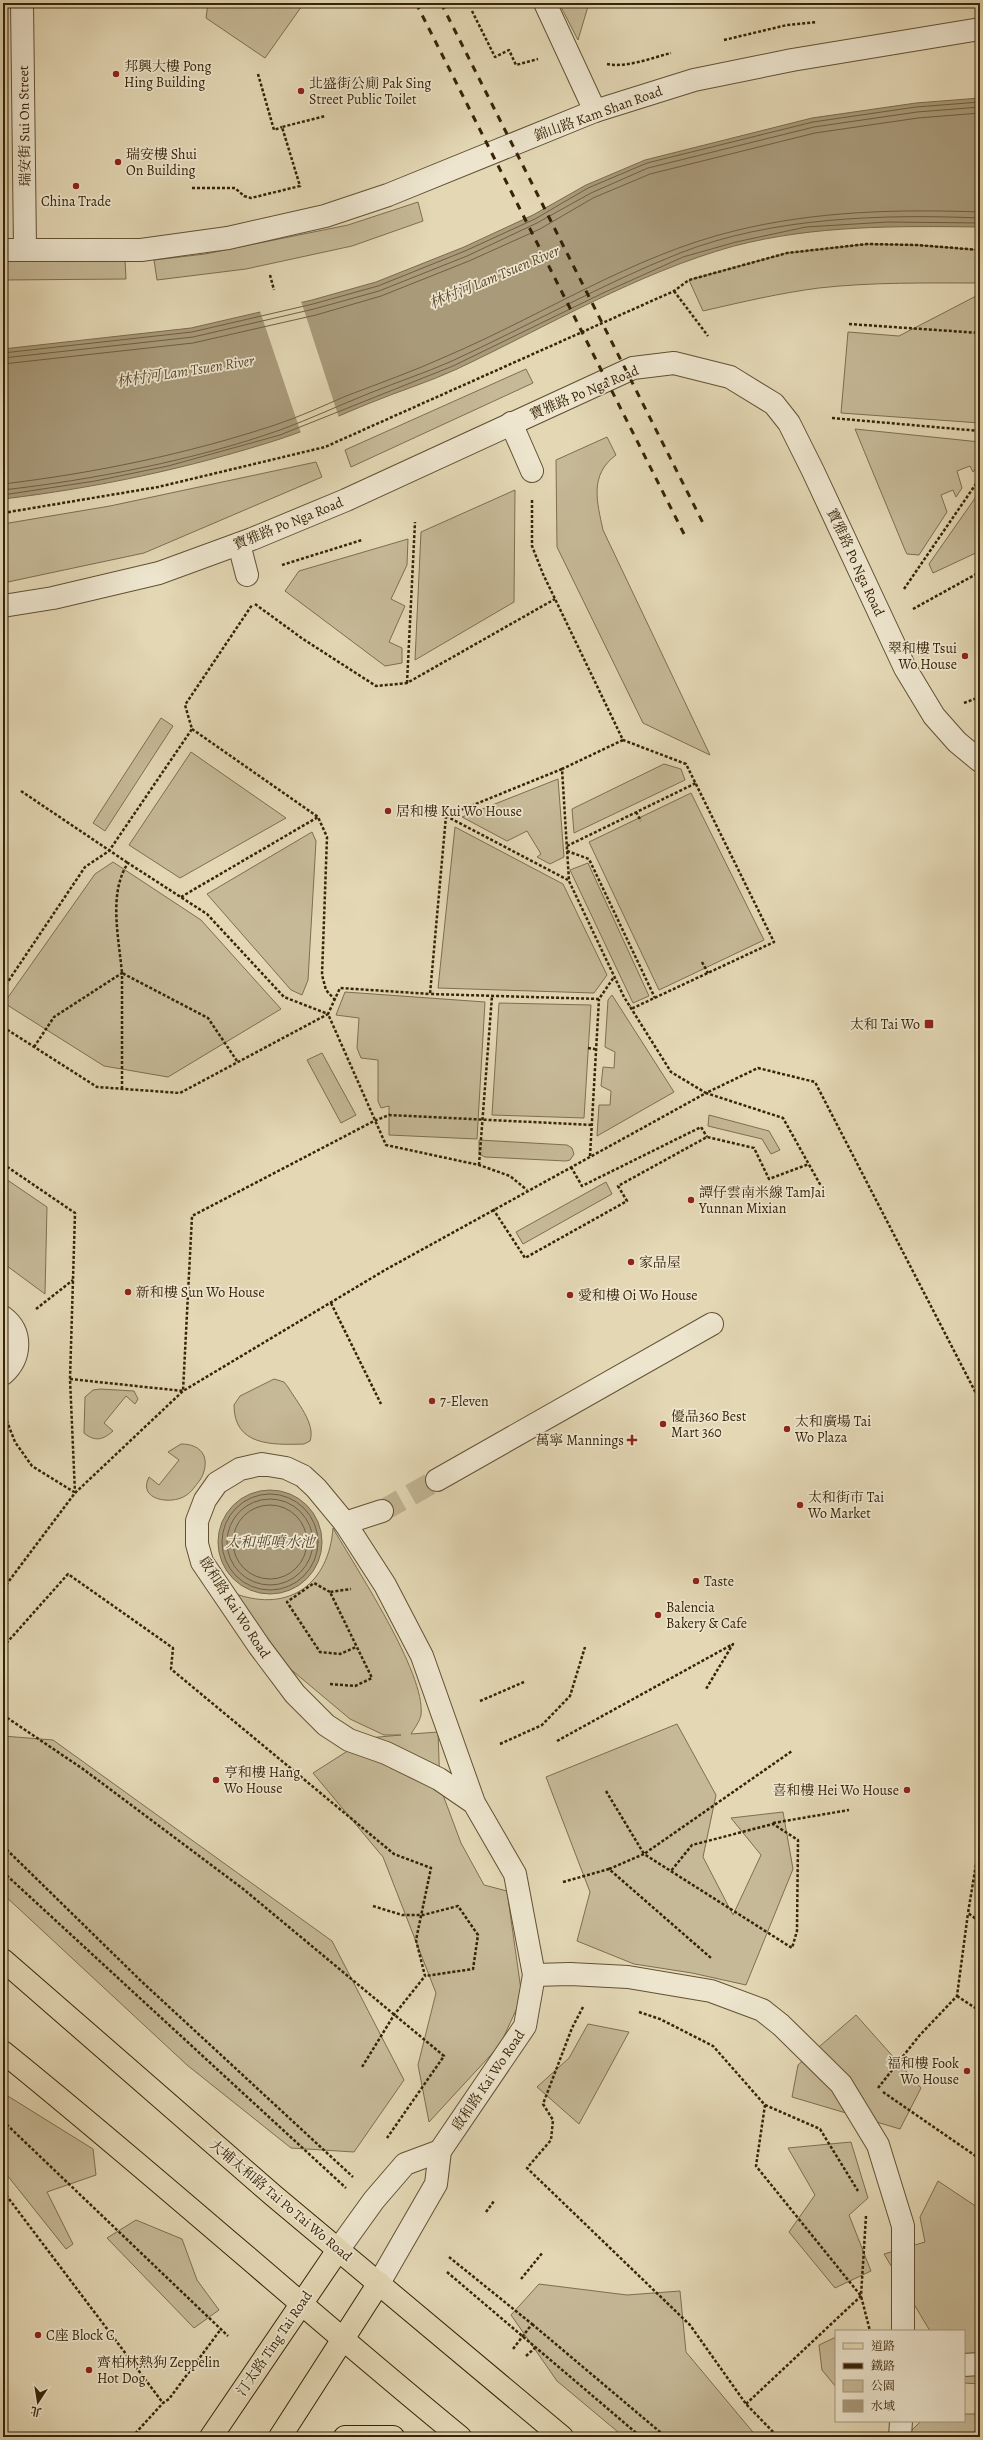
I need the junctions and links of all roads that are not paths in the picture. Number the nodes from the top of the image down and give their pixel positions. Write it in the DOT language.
graph roads {
  1 [pos="22,3"];
  2 [pos="544,3"];
  3 [pos="980,29"];
  4 [pos="595,111"];
  5 [pos="25,249"];
  6 [pos="3,250"];
  7 [pos="511,423"];
  8 [pos="532,471"];
  9 [pos="239,544"];
  10 [pos="247,575"];
  11 [pos="3,606"];
  12 [pos="980,761"];
  13 [pos="3,1317"];
  14 [pos="712,1324"];
  15 [pos="3,1374"];
  16 [pos="437,1480"];
  17 [pos="382,1511"];
  18 [pos="346,1523"];
  19 [pos="474,1803"];
  20 [pos="3,1960"];
  21 [pos="534,1975"];
  22 [pos="3,2052"];
  23 [pos="440,2151"];
  24 [pos="338,2250"];
  25 [pos="379,2283"];
  26 [pos="300,2305"];
  27 [pos="903,2330"];
  28 [pos="343,2340"];
  29 [pos="980,2364"];
  30 [pos="965,2365"];
  31 [pos="901,2422"];
  32 [pos="211,2437"];
  33 [pos="280,2437"];
  34 [pos="345,2437"];
  35 [pos="392,2437"];
  36 [pos="460,2437"];
  37 [pos="562,2437"];
  38 [pos="900,2437"];
  1 -- 5 [label="street, 瑞安街 Sui On Street"];
  2 -- 4 [label="street"];
  3 -- 4 [label="street, 錦山路 Kam Shan Road"];
  4 -- 5 [label="street, 錦山路 Kam Shan Road"];
  5 -- 6 [label="street, 錦山路 Kam Shan Road"];
  7 -- 8 [label="street"];
  7 -- 9 [label="street, 寶雅路 Po Nga Road"];
  7 -- 12 [label="street, 寶雅路 Po Nga Road"];
  9 -- 10 [label="street"];
  9 -- 11 [label="street, 寶雅路 Po Nga Road"];
  13 -- 15 [label="street"];
  14 -- 16 [label="street"];
  17 -- 18 [label="street"];
  18 -- 19 [label="street, 啟和路 Kai Wo Road"];
  18 -- 19 [label="street, 啟和路 Kai Wo Road"];
  19 -- 21 [label="street, 啟和路 Kai Wo Road"];
  20 -- 24 [label="main road, 大埔太和路 Tai Po Tai Wo Road"];
  21 -- 23 [label="street, 啟和路 Kai Wo Road"];
  21 -- 27 [label="street"];
  22 -- 26 [label="main road"];
  23 -- 24 [label="street"];
  23 -- 25 [label="street, 啟和路 Kai Wo Road"];
  24 -- 25 [label="main road, 大埔太和路 Tai Po Tai Wo Road"];
  24 -- 26 [label="main road, 汀太路 Ting Tai Road"];
  25 -- 28 [label="main road"];
  25 -- 37 [label="main road, 大埔太和路 Tai Po Tai Wo Road"];
  26 -- 28 [label="main road"];
  26 -- 32 [label="main road, 汀太路 Ting Tai Road"];
  28 -- 33 [label="main road"];
  28 -- 36 [label="main road"];
  29 -- 30 [label="street"];
  31 -- 38 [label="street"];
  34 -- 35 [label="main road"];
}
